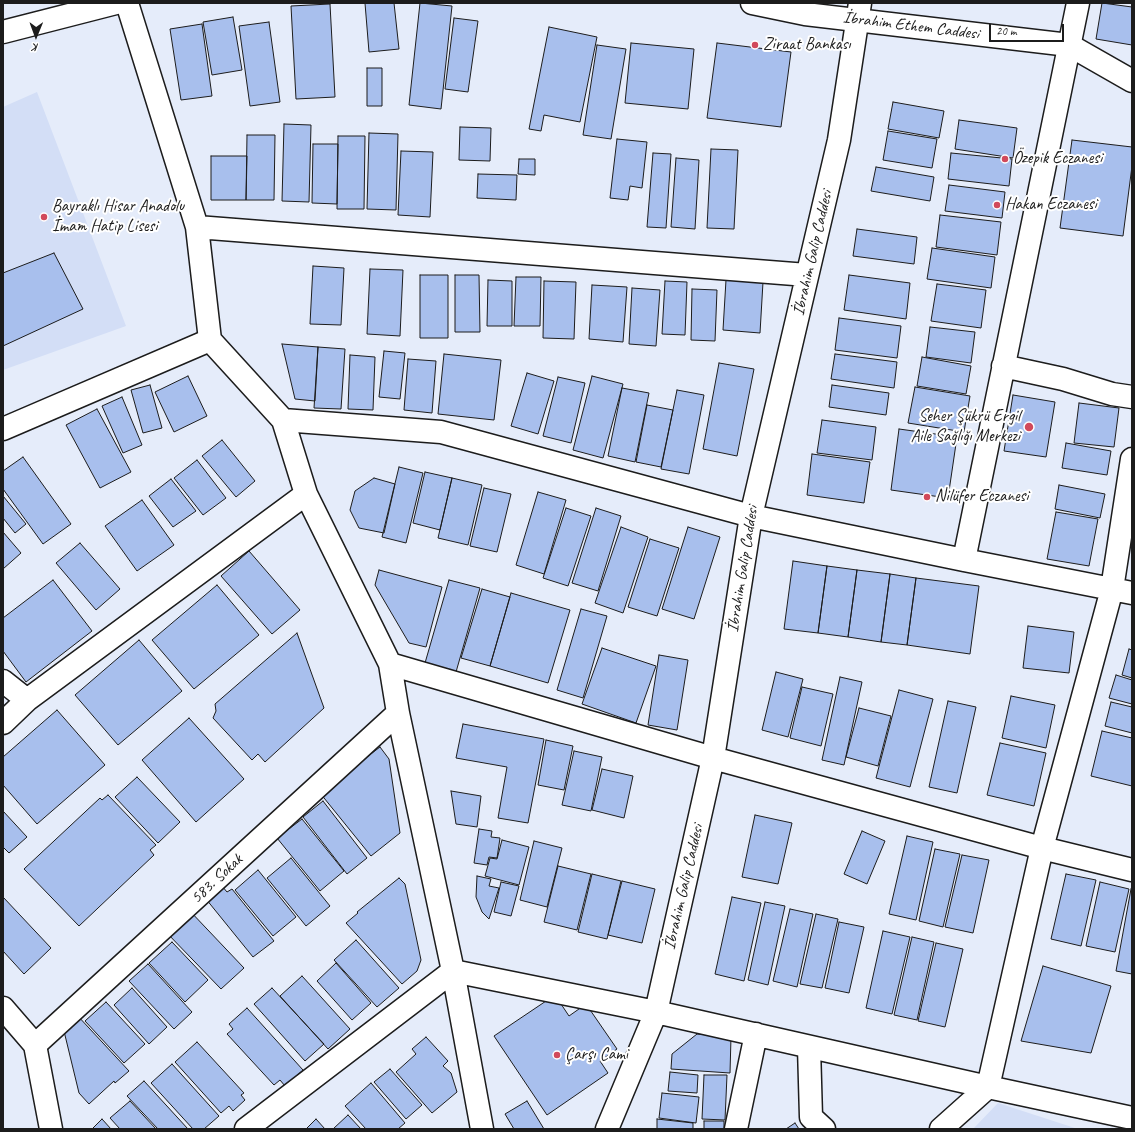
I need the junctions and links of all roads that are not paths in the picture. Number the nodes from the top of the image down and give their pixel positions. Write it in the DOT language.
graph roads {
  1 [pos="116,3"];
  2 [pos="127,3"];
  3 [pos="752,3"];
  4 [pos="1078,3"];
  5 [pos="859,11"];
  6 [pos="3,32"];
  7 [pos="1069,45"];
  8 [pos="1132,81"];
  9 [pos="197,227"];
  10 [pos="807,275"];
  11 [pos="210,340"];
  12 [pos="1003,366"];
  13 [pos="1132,397"];
  14 [pos="283,420"];
  15 [pos="3,429"];
  16 [pos="1132,460"];
  17 [pos="306,494"];
  18 [pos="751,516"];
  19 [pos="964,560"];
  20 [pos="1122,591"];
  21 [pos="390,664"];
  22 [pos="3,681"];
  23 [pos="27,700"];
  24 [pos="398,713"];
  25 [pos="3,723"];
  26 [pos="713,758"];
  27 [pos="1042,848"];
  28 [pos="1132,870"];
  29 [pos="453,971"];
  30 [pos="3,1008"];
  31 [pos="656,1012"];
  32 [pos="756,1034"];
  33 [pos="35,1045"];
  34 [pos="809,1047"];
  35 [pos="988,1087"];
  36 [pos="1132,1118"];
  37 [pos="51,1129"];
  38 [pos="246,1129"];
  39 [pos="482,1129"];
  40 [pos="607,1129"];
  41 [pos="736,1129"];
  42 [pos="824,1129"];
  43 [pos="941,1129"];
  1 -- 6 [label="street"];
  2 -- 9 [label="street"];
  3 -- 5 [label="street, İbrahim Ethem Caddesi"];
  4 -- 7 [label="street"];
  5 -- 7 [label="street, İbrahim Ethem Caddesi"];
  5 -- 10 [label="street, İbrahim Galip Caddesi"];
  7 -- 8 [label="street, İbrahim Ethem Caddesi"];
  7 -- 12 [label="street"];
  9 -- 10 [label="street"];
  9 -- 11 [label="street"];
  10 -- 18 [label="street, İbrahim Galip Caddesi"];
  11 -- 14 [label="street"];
  11 -- 15 [label="street"];
  12 -- 13 [label="street"];
  12 -- 19 [label="street"];
  14 -- 17 [label="street"];
  14 -- 18 [label="street"];
  16 -- 20 [label="street"];
  17 -- 21 [label="street"];
  17 -- 23 [label="street"];
  18 -- 19 [label="street"];
  18 -- 26 [label="street, İbrahim Galip Caddesi"];
  19 -- 20 [label="street"];
  20 -- 27 [label="street"];
  21 -- 24 [label="street"];
  21 -- 26 [label="street"];
  22 -- 23 [label="street"];
  23 -- 25 [label="street"];
  24 -- 29 [label="street"];
  24 -- 33 [label="street, 583. Sokak"];
  26 -- 27 [label="street"];
  26 -- 31 [label="street, İbrahim Galip Caddesi"];
  27 -- 28 [label="street"];
  27 -- 35 [label="street"];
  29 -- 31 [label="street"];
  29 -- 38 [label="street"];
  29 -- 39 [label="street"];
  30 -- 33 [label="street"];
  31 -- 32 [label="street"];
  31 -- 40 [label="street, İbrahim Galip Caddesi"];
  32 -- 34 [label="street"];
  32 -- 41 [label="street"];
  33 -- 37 [label="street"];
  34 -- 35 [label="street"];
  34 -- 42 [label="street"];
  35 -- 36 [label="street"];
  35 -- 43 [label="street"];
}
